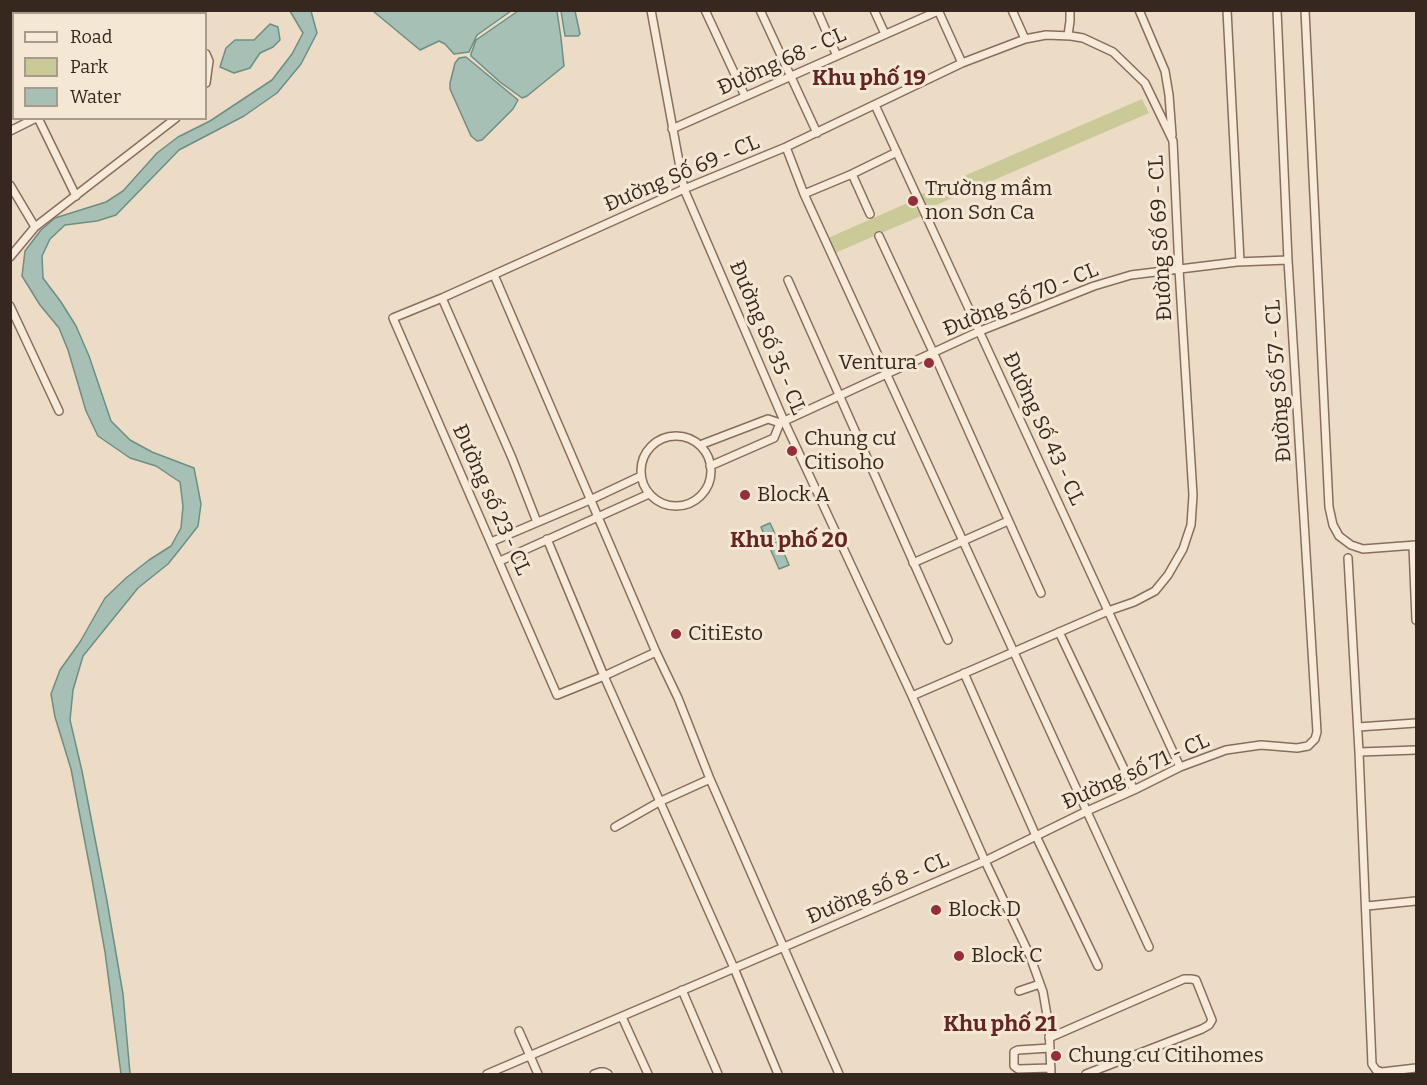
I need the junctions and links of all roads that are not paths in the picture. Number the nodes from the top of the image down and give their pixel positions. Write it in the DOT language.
graph roads {
  1 [pos="651,10"];
  2 [pos="705,10"];
  3 [pos="760,10"];
  4 [pos="817,10"];
  5 [pos="874,10"];
  6 [pos="1012,10"];
  7 [pos="1070,10"];
  8 [pos="1138,10"];
  9 [pos="1227,10"];
  10 [pos="1277,10"];
  11 [pos="1305,10"];
  12 [pos="938,11"];
  13 [pos="885,34"];
  14 [pos="1068,36"];
  15 [pos="1025,39"];
  16 [pos="207,56"];
  17 [pos="837,56"];
  18 [pos="962,63"];
  19 [pos="207,76"];
  20 [pos="790,76"];
  21 [pos="745,96"];
  22 [pos="876,105"];
  23 [pos="33,120"];
  24 [pos="38,120"];
  25 [pos="173,120"];
  26 [pos="672,129"];
  27 [pos="10,131"];
  28 [pos="817,133"];
  29 [pos="1173,141"];
  30 [pos="786,147"];
  31 [pos="897,152"];
  32 [pos="852,174"];
  33 [pos="10,185"];
  34 [pos="684,189"];
  35 [pos="804,194"];
  36 [pos="76,196"];
  37 [pos="870,214"];
  38 [pos="35,227"];
  39 [pos="879,236"];
  40 [pos="10,257"];
  41 [pos="1288,260"];
  42 [pos="1240,261"];
  43 [pos="1179,269"];
  44 [pos="494,274"];
  45 [pos="788,280"];
  46 [pos="442,298"];
  47 [pos="10,306"];
  48 [pos="393,318"];
  49 [pos="980,331"];
  50 [pos="934,354"];
  51 [pos="886,374"];
  52 [pos="840,396"];
  53 [pos="59,411"];
  54 [pos="782,422"];
  55 [pos="700,445"];
  56 [pos="710,466"];
  57 [pos="641,476"];
  58 [pos="649,494"];
  59 [pos="590,500"];
  60 [pos="598,517"];
  61 [pos="1008,521"];
  62 [pos="537,522"];
  63 [pos="547,539"];
  64 [pos="963,541"];
  65 [pos="491,542"];
  66 [pos="1415,546"];
  67 [pos="1348,558"];
  68 [pos="500,561"];
  69 [pos="913,563"];
  70 [pos="1041,593"];
  71 [pos="1108,611"];
  72 [pos="1416,620"];
  73 [pos="1059,633"];
  74 [pos="948,640"];
  75 [pos="1014,651"];
  76 [pos="656,652"];
  77 [pos="964,673"];
  78 [pos="604,676"];
  79 [pos="912,696"];
  80 [pos="1416,723"];
  81 [pos="1358,728"];
  82 [pos="1308,746"];
  83 [pos="1416,750"];
  84 [pos="1359,752"];
  85 [pos="1180,767"];
  86 [pos="710,779"];
  87 [pos="1134,790"];
  88 [pos="659,802"];
  89 [pos="1087,811"];
  90 [pos="615,827"];
  91 [pos="1036,836"];
  92 [pos="985,861"];
  93 [pos="1416,901"];
  94 [pos="1367,906"];
  95 [pos="1149,946"];
  96 [pos="783,947"];
  97 [pos="1098,966"];
  98 [pos="734,968"];
  99 [pos="1040,984"];
  100 [pos="682,990"];
  101 [pos="1019,992"];
  102 [pos="622,1017"];
  103 [pos="519,1031"];
  104 [pos="1049,1038"];
  105 [pos="1050,1048"];
  106 [pos="531,1056"];
  107 [pos="1416,1068"];
  108 [pos="1051,1071"];
  109 [pos="1025,1072"];
  110 [pos="487,1074"];
  111 [pos="538,1074"];
  112 [pos="594,1074"];
  113 [pos="608,1074"];
  114 [pos="648,1074"];
  115 [pos="718,1074"];
  116 [pos="778,1074"];
  117 [pos="839,1074"];
  118 [pos="1086,1074"];
  1 -- 26 [label="street, Đường Số 35 - CL"];
  2 -- 21 [label="street"];
  3 -- 20 [label="street"];
  4 -- 17 [label="street"];
  5 -- 13 [label="street"];
  6 -- 15 [label="street"];
  7 -- 14 [label="street"];
  8 -- 29 [label="street"];
  9 -- 42 [label="street"];
  10 -- 41 [label="street, Đường Số 57 - CL"];
  11 -- 66 [label="street"];
  12 -- 13 [label="street, Đường 68 - CL"];
  12 -- 18 [label="street"];
  13 -- 17 [label="street, Đường 68 - CL"];
  14 -- 15 [label="street, Đường Số 69 - CL"];
  14 -- 29 [label="street, Đường Số 69 - CL"];
  15 -- 18 [label="street, Đường Số 69 - CL"];
  16 -- 19 [label="street"];
  17 -- 20 [label="street, Đường 68 - CL"];
  18 -- 22 [label="street, Đường Số 69 - CL"];
  20 -- 21 [label="street, Đường 68 - CL"];
  20 -- 28 [label="street"];
  21 -- 26 [label="street, Đường 68 - CL"];
  22 -- 28 [label="street, Đường Số 69 - CL"];
  22 -- 31 [label="street, Đường Số 43 - CL"];
  23 -- 27 [label="street"];
  24 -- 36 [label="street"];
  25 -- 36 [label="street"];
  26 -- 34 [label="street, Đường Số 35 - CL"];
  28 -- 30 [label="street, Đường Số 69 - CL"];
  29 -- 43 [label="street, Đường Số 69 - CL"];
  30 -- 34 [label="street, Đường Số 69 - CL"];
  30 -- 35 [label="street"];
  31 -- 32 [label="street"];
  31 -- 49 [label="street, Đường Số 43 - CL"];
  32 -- 35 [label="street"];
  32 -- 37 [label="street"];
  33 -- 38 [label="street"];
  34 -- 44 [label="street, Đường Số 69 - CL"];
  34 -- 54 [label="street, Đường Số 35 - CL"];
  35 -- 51 [label="street"];
  36 -- 38 [label="street"];
  38 -- 40 [label="street"];
  39 -- 50 [label="street"];
  41 -- 42 [label="street, Đường Số 70 - CL"];
  41 -- 82 [label="street, Đường Số 57 - CL"];
  42 -- 43 [label="street, Đường Số 70 - CL"];
  43 -- 49 [label="street, Đường Số 70 - CL"];
  43 -- 71 [label="street, Đường Số 69 - CL"];
  44 -- 46 [label="street, Đường Số 69 - CL"];
  44 -- 59 [label="street"];
  45 -- 52 [label="street"];
  46 -- 48 [label="street, Đường Số 69 - CL"];
  46 -- 62 [label="street"];
  47 -- 53 [label="street"];
  48 -- 65 [label="street, Đường số 23 - CL"];
  49 -- 50 [label="street, Đường Số 70 - CL"];
  49 -- 71 [label="street, Đường Số 43 - CL"];
  50 -- 51 [label="street, Đường Số 70 - CL"];
  50 -- 61 [label="street"];
  51 -- 52 [label="street, Đường Số 70 - CL"];
  51 -- 64 [label="street"];
  52 -- 54 [label="street, Đường Số 70 - CL"];
  52 -- 69 [label="street"];
  54 -- 55 [label="street, Đường Số 70 - CL"];
  54 -- 56 [label="street, Đường Số 70 - CL"];
  54 -- 79 [label="street, Đường Số 35 - CL"];
  55 -- 56 [label="street"];
  55 -- 57 [label="street"];
  56 -- 58 [label="street"];
  57 -- 58 [label="street"];
  57 -- 59 [label="street"];
  58 -- 60 [label="street"];
  59 -- 60 [label="street"];
  59 -- 62 [label="street"];
  60 -- 63 [label="street"];
  60 -- 76 [label="street"];
  61 -- 64 [label="street"];
  61 -- 70 [label="street"];
  62 -- 65 [label="street"];
  63 -- 68 [label="street"];
  63 -- 78 [label="street"];
  64 -- 69 [label="street"];
  64 -- 75 [label="street"];
  65 -- 68 [label="street, Đường số 23 - CL"];
  66 -- 72 [label="street"];
  67 -- 81 [label="street"];
  68 -- 78 [label="street, Đường số 23 - CL"];
  69 -- 74 [label="street"];
  71 -- 73 [label="street, Đường Số 69 - CL"];
  71 -- 85 [label="street, Đường Số 43 - CL"];
  73 -- 75 [label="street, Đường Số 69 - CL"];
  73 -- 87 [label="street"];
  75 -- 77 [label="street, Đường Số 69 - CL"];
  75 -- 89 [label="street"];
  76 -- 78 [label="street"];
  76 -- 86 [label="street"];
  77 -- 79 [label="street, Đường Số 69 - CL"];
  77 -- 91 [label="street"];
  78 -- 88 [label="street"];
  79 -- 92 [label="street, Đường Số 35 - CL"];
  80 -- 81 [label="street"];
  81 -- 84 [label="street"];
  82 -- 85 [label="street, Đường số 71 - CL"];
  83 -- 84 [label="street"];
  84 -- 94 [label="street"];
  85 -- 87 [label="street, Đường số 71 - CL"];
  86 -- 88 [label="street"];
  86 -- 96 [label="street"];
  87 -- 89 [label="street, Đường số 71 - CL"];
  88 -- 90 [label="street"];
  88 -- 98 [label="street"];
  89 -- 91 [label="street, Đường số 71 - CL"];
  89 -- 95 [label="street"];
  91 -- 92 [label="street, Đường số 71 - CL"];
  91 -- 97 [label="street"];
  92 -- 96 [label="street, Đường số 8 - CL"];
  92 -- 99 [label="street, Đường Số 35 - CL"];
  93 -- 94 [label="street"];
  94 -- 107 [label="street"];
  96 -- 98 [label="street, Đường số 8 - CL"];
  96 -- 117 [label="street"];
  98 -- 100 [label="street, Đường số 8 - CL"];
  98 -- 116 [label="street"];
  99 -- 101 [label="street"];
  99 -- 104 [label="street, Đường Số 35 - CL"];
  100 -- 102 [label="street, Đường số 8 - CL"];
  100 -- 115 [label="street"];
  102 -- 106 [label="street, Đường số 8 - CL"];
  102 -- 114 [label="street"];
  103 -- 106 [label="street"];
  104 -- 105 [label="street, Đường Số 35 - CL"];
  104 -- 118 [label="street"];
  105 -- 108 [label="street, Đường Số 35 - CL"];
  105 -- 109 [label="street"];
  106 -- 110 [label="street, Đường số 8 - CL"];
  106 -- 111 [label="street"];
  108 -- 109 [label="street"];
  112 -- 113 [label="street"];
}
